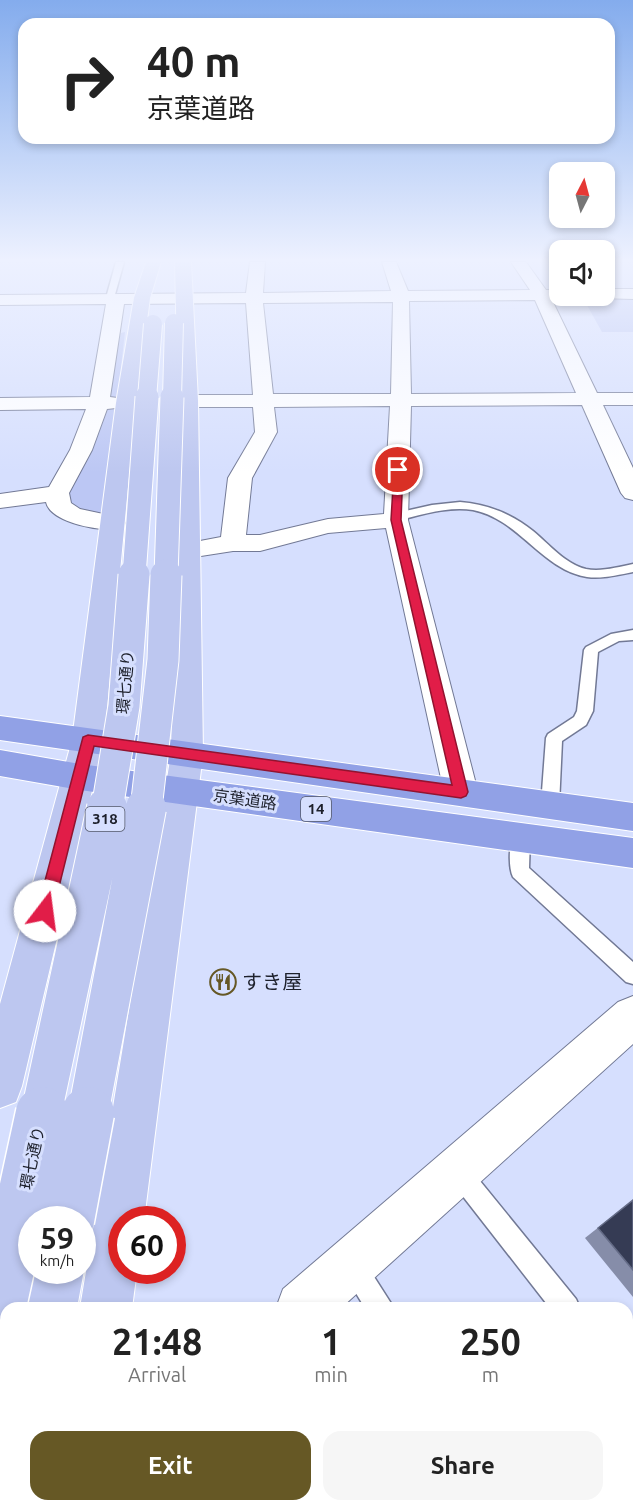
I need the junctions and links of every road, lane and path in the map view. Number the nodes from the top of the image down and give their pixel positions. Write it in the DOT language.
graph roads {
  1 [pos="108,333"];
  2 [pos="154,333"];
  3 [pos="161,333"];
  4 [pos="164,333"];
  5 [pos="171,333"];
  6 [pos="257,333"];
  7 [pos="401,333"];
  8 [pos="564,333"];
  9 [pos="401,399"];
  10 [pos="590,399"];
  11 [pos="633,399"];
  12 [pos="262,400"];
  13 [pos="188,401"];
  14 [pos="126,403"];
  15 [pos="0,404"];
  16 [pos="99,404"];
  17 [pos="57,493"];
  18 [pos="633,493"];
  19 [pos="0,501"];
  20 [pos="396,518"];
  21 [pos="112,523"];
  22 [pos="233,543"];
  23 [pos="188,550"];
  24 [pos="633,568"];
  25 [pos="633,635"];
  26 [pos="0,728"];
  27 [pos="88,740"];
  28 [pos="0,763"];
  29 [pos="185,772"];
  30 [pos="80,777"];
  31 [pos="461,792"];
  32 [pos="550,805"];
  33 [pos="633,817"];
  34 [pos="521,837"];
  35 [pos="633,852"];
  36 [pos="633,975"];
  37 [pos="633,1016"];
  38 [pos="0,1086"];
  39 [pos="456,1170"];
  40 [pos="71,1206"];
  41 [pos="351,1264"];
  42 [pos="55,1284"];
  43 [pos="1,1302"];
  44 [pos="52,1302"];
  45 [pos="107,1302"];
  46 [pos="309,1302"];
  47 [pos="377,1302"];
  48 [pos="562,1302"];
  1 -- 16 [label="street"];
  2 -- 14 [label="main road"];
  3 -- 43 [label="main road, 環七通り / 318, bridge"];
  4 -- 40 [label="main road, 318, bridge"];
  5 -- 13 [label="main road, 318"];
  6 -- 12 [label="street"];
  7 -- 9 [label="street"];
  8 -- 10 [label="street"];
  9 -- 10 [label="street"];
  9 -- 12 [label="street"];
  9 -- 20 [label="street"];
  10 -- 11 [label="street"];
  10 -- 18 [label="street"];
  12 -- 13 [label="street"];
  12 -- 22 [label="street"];
  13 -- 23 [label="main road, 318"];
  14 -- 16 [label="street"];
  14 -- 21 [label="main road"];
  15 -- 16 [label="street"];
  16 -- 17 [label="street"];
  17 -- 19 [label="street"];
  17 -- 21 [label="street"];
  20 -- 22 [label="street"];
  20 -- 24 [label="lane"];
  20 -- 31 [label="street"];
  21 -- 27 [label="main road"];
  22 -- 23 [label="street"];
  23 -- 29 [label="main road, 318"];
  25 -- 32 [label="lane"];
  26 -- 27 [label="highway, 京葉道路 / 14"];
  27 -- 29 [label="highway, 京葉道路 / 14"];
  27 -- 30 [label="main road"];
  28 -- 30 [label="highway, 京葉道路 / 14"];
  29 -- 30 [label="highway, 京葉道路 / 14"];
  29 -- 31 [label="highway, 京葉道路 / 14"];
  29 -- 34 [label="highway, 京葉道路 / 14"];
  29 -- 45 [label="main road, 318"];
  30 -- 38 [label="main road"];
  31 -- 32 [label="highway, 京葉道路 / 14"];
  32 -- 33 [label="highway, 京葉道路 / 14"];
  34 -- 35 [label="highway, 京葉道路 / 14"];
  34 -- 36 [label="lane"];
  37 -- 39 [label="street"];
  39 -- 41 [label="street"];
  39 -- 48 [label="lane"];
  41 -- 46 [label="street"];
  41 -- 47 [label="lane"];
  42 -- 44 [label="main road"];
}
